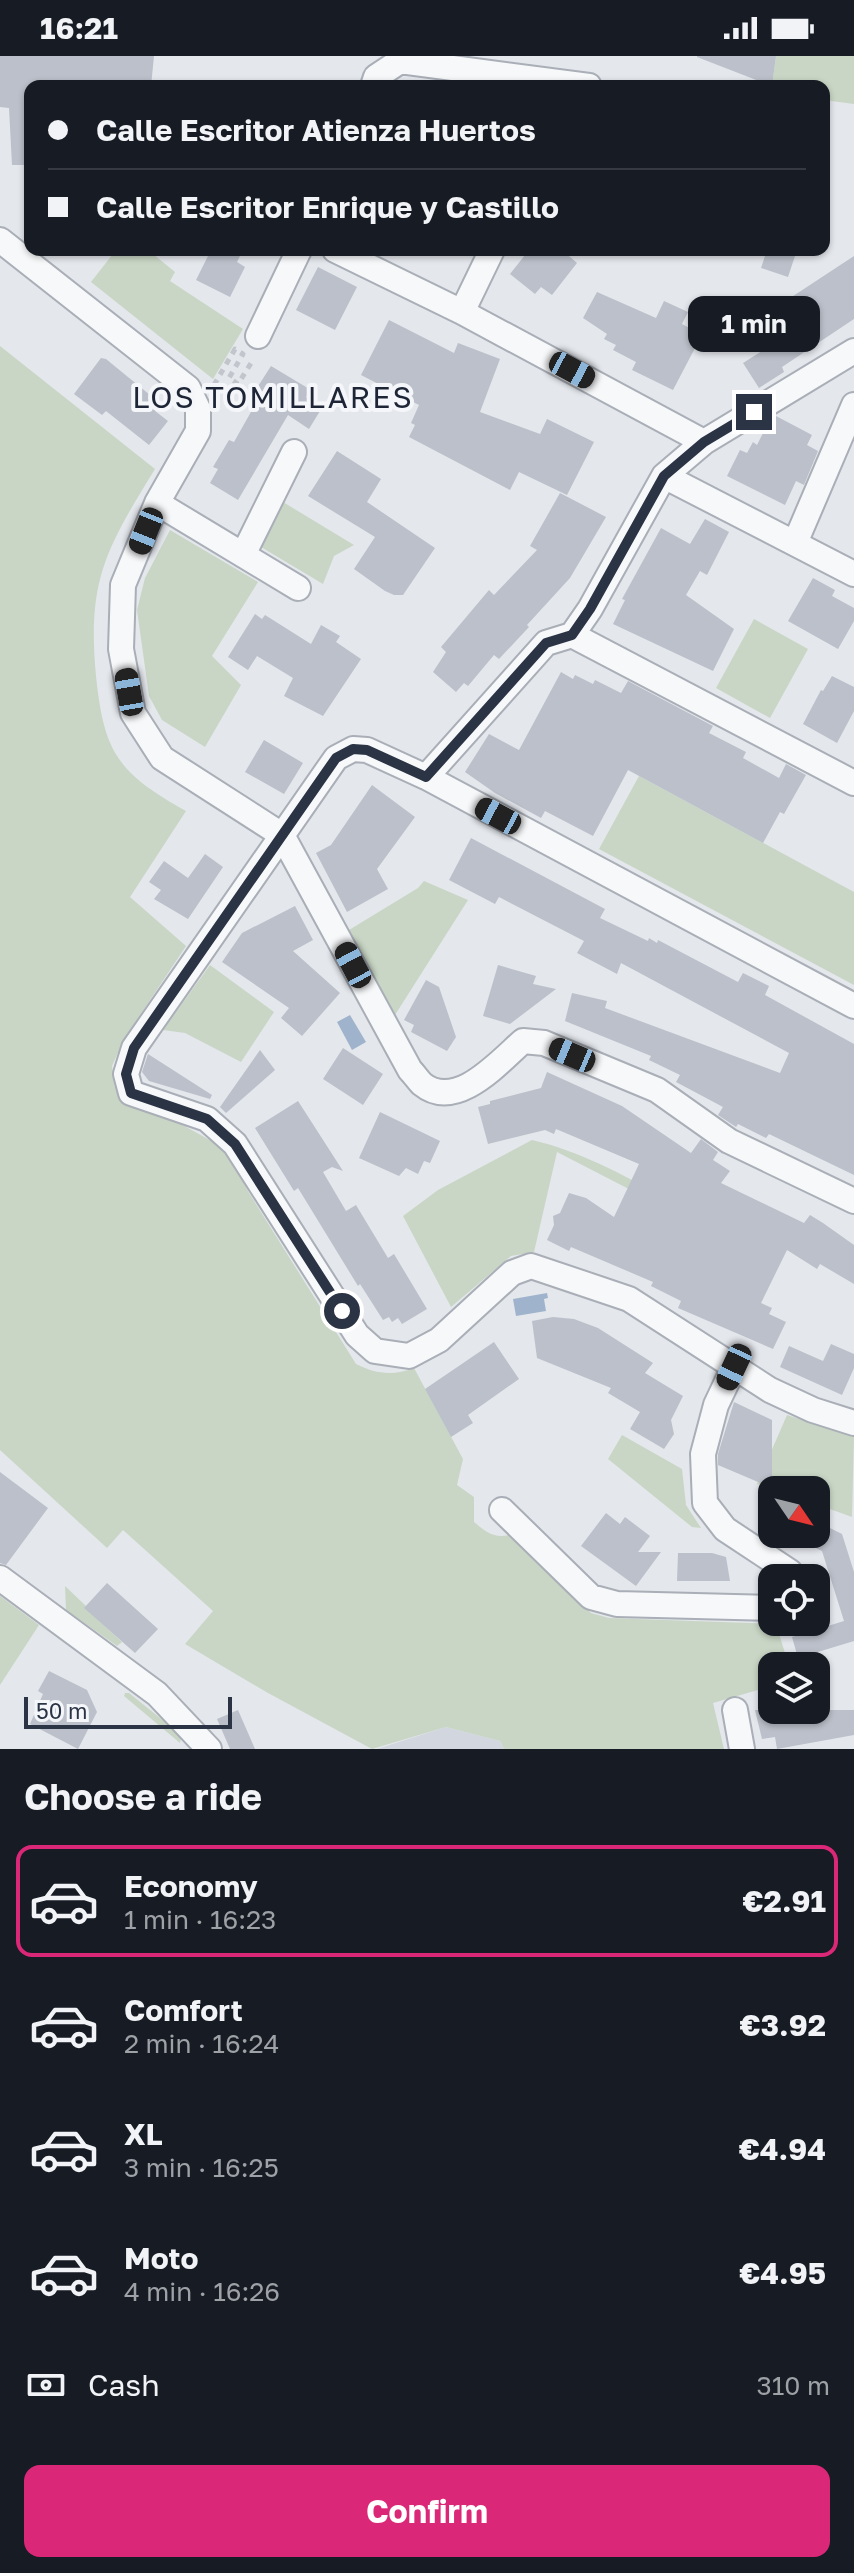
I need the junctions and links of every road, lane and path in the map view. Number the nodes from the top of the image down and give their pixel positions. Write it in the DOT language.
graph roads {
  1 [pos="521,66"];
  2 [pos="375,80"];
  3 [pos="562,80"];
  4 [pos="0,240"];
  5 [pos="296,256"];
  6 [pos="347,256"];
  7 [pos="489,256"];
  8 [pos="462,312"];
  9 [pos="258,336"];
  10 [pos="854,351"];
  11 [pos="854,405"];
  12 [pos="198,409"];
  13 [pos="704,442"];
  14 [pos="294,452"];
  15 [pos="664,476"];
  16 [pos="157,503"];
  17 [pos="795,543"];
  18 [pos="243,555"];
  19 [pos="854,574"];
  20 [pos="298,588"];
  21 [pos="572,635"];
  22 [pos="426,777"];
  23 [pos="854,783"];
  24 [pos="282,835"];
  25 [pos="854,1006"];
  26 [pos="854,1201"];
  27 [pos="734,1367"];
  28 [pos="854,1423"];
  29 [pos="502,1510"];
  30 [pos="778,1564"];
  31 [pos="0,1578"];
  32 [pos="758,1608"];
  33 [pos="735,1710"];
  34 [pos="209,1749"];
  35 [pos="742,1749"];
  1 -- 2 [label="street"];
  1 -- 3 [label="street"];
  4 -- 12 [label="street"];
  5 -- 9 [label="street"];
  6 -- 8 [label="street"];
  7 -- 8 [label="street"];
  8 -- 13 [label="street"];
  9 -- 12 [label="path"];
  10 -- 13 [label="street"];
  11 -- 17 [label="street"];
  12 -- 16 [label="street"];
  13 -- 15 [label="street"];
  14 -- 18 [label="street"];
  15 -- 17 [label="street"];
  15 -- 21 [label="street"];
  16 -- 18 [label="street"];
  16 -- 24 [label="street"];
  17 -- 19 [label="street"];
  18 -- 20 [label="street"];
  21 -- 22 [label="street"];
  21 -- 23 [label="street"];
  22 -- 24 [label="street"];
  22 -- 25 [label="street"];
  24 -- 26 [label="street"];
  24 -- 27 [label="street"];
  27 -- 28 [label="street"];
  27 -- 30 [label="street"];
  29 -- 32 [label="street"];
  31 -- 34 [label="street"];
  33 -- 35 [label="street"];
}
